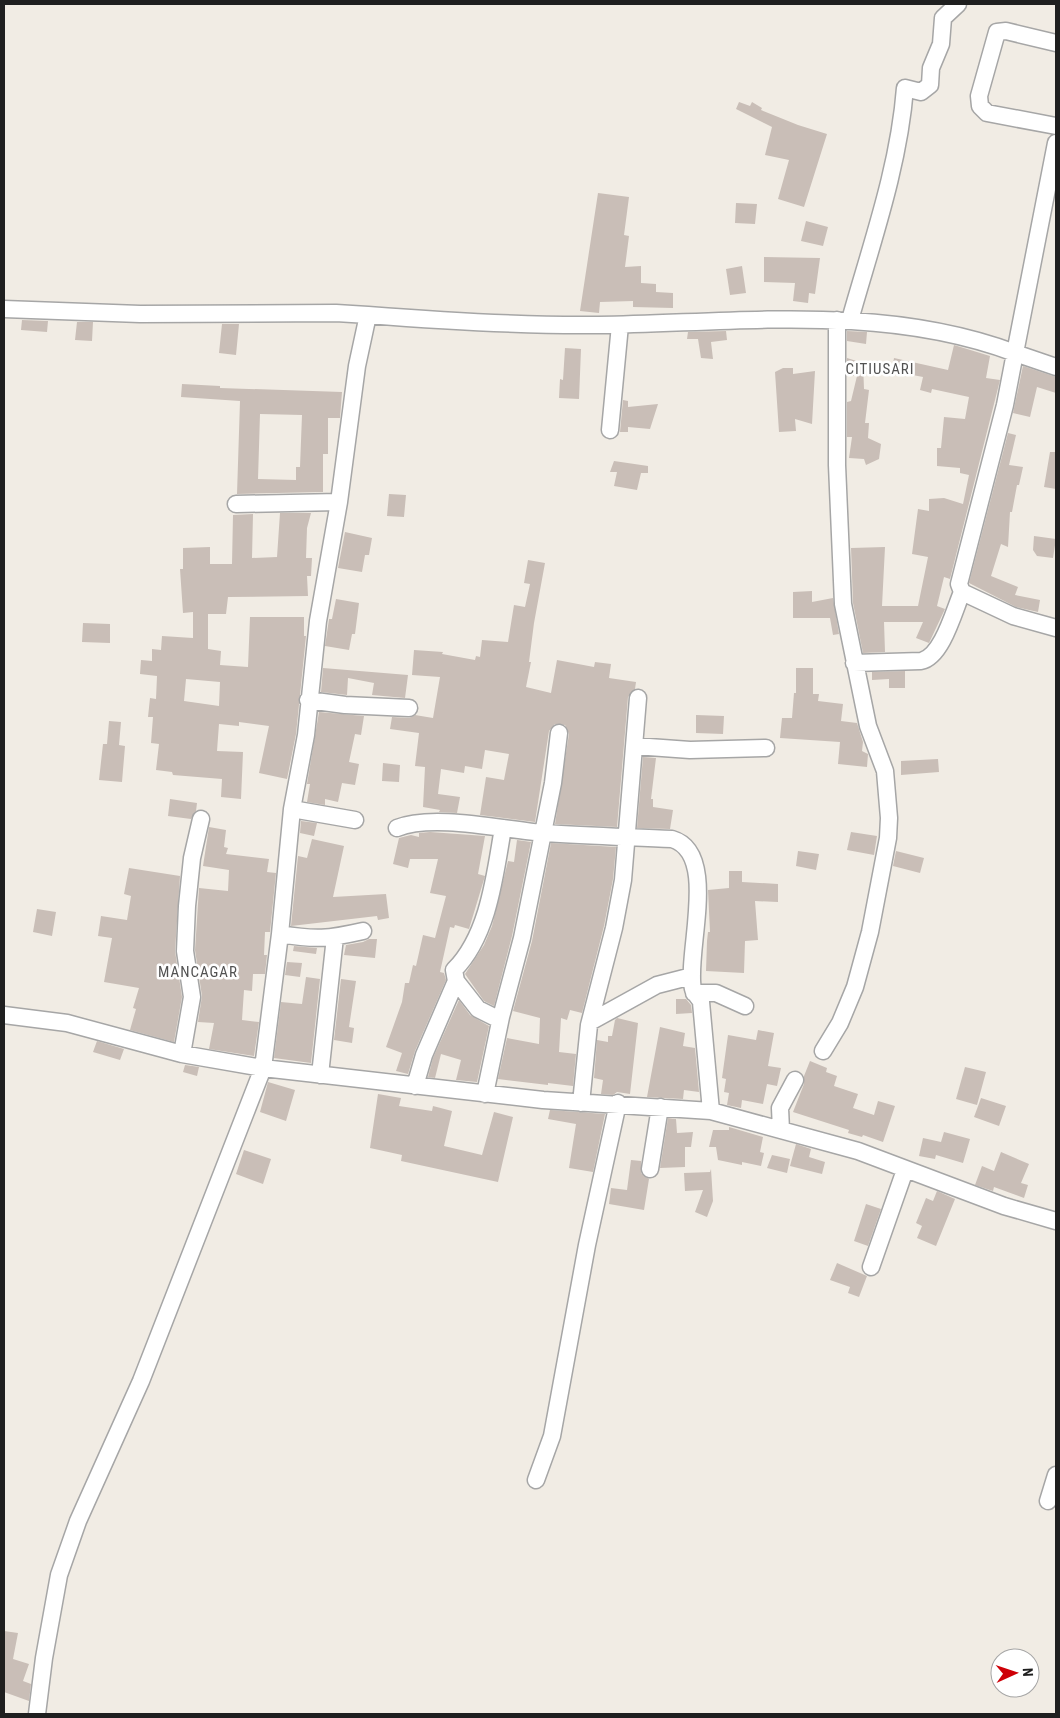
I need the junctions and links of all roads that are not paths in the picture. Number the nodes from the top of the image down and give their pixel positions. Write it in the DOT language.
graph roads {
  1 [pos="958,4"];
  2 [pos="1056,44"];
  3 [pos="1056,126"];
  4 [pos="1056,143"];
  5 [pos="4,309"];
  6 [pos="368,315"];
  7 [pos="843,320"];
  8 [pos="620,325"];
  9 [pos="1015,354"];
  10 [pos="1056,367"];
  11 [pos="610,430"];
  12 [pos="339,502"];
  13 [pos="236,504"];
  14 [pos="962,592"];
  15 [pos="1056,628"];
  16 [pos="854,663"];
  17 [pos="638,698"];
  18 [pos="308,700"];
  19 [pos="408,708"];
  20 [pos="559,733"];
  21 [pos="635,746"];
  22 [pos="766,748"];
  23 [pos="292,809"];
  24 [pos="201,819"];
  25 [pos="355,820"];
  26 [pos="397,828"];
  27 [pos="503,828"];
  28 [pos="544,833"];
  29 [pos="628,837"];
  30 [pos="363,931"];
  31 [pos="280,934"];
  32 [pos="334,943"];
  33 [pos="457,971"];
  34 [pos="693,985"];
  35 [pos="745,1006"];
  36 [pos="502,1014"];
  37 [pos="4,1015"];
  38 [pos="588,1028"];
  39 [pos="823,1051"];
  40 [pos="182,1054"];
  41 [pos="263,1068"];
  42 [pos="320,1075"];
  43 [pos="795,1080"];
  44 [pos="415,1086"];
  45 [pos="485,1094"];
  46 [pos="581,1103"];
  47 [pos="618,1103"];
  48 [pos="660,1107"];
  49 [pos="711,1111"];
  50 [pos="781,1130"];
  51 [pos="650,1169"];
  52 [pos="905,1170"];
  53 [pos="1056,1221"];
  54 [pos="871,1267"];
  55 [pos="1056,1474"];
  56 [pos="536,1480"];
  57 [pos="1048,1501"];
  58 [pos="37,1714"];
  1 -- 7 [label="street"];
  2 -- 3 [label="street"];
  4 -- 9 [label="street"];
  5 -- 6 [label="street"];
  6 -- 8 [label="street"];
  6 -- 12 [label="street"];
  7 -- 8 [label="street"];
  7 -- 9 [label="street"];
  7 -- 16 [label="street"];
  8 -- 11 [label="street"];
  9 -- 10 [label="street"];
  9 -- 14 [label="street"];
  12 -- 13 [label="street"];
  12 -- 18 [label="street"];
  14 -- 15 [label="street"];
  14 -- 16 [label="street"];
  16 -- 39 [label="street"];
  17 -- 21 [label="street"];
  18 -- 19 [label="street"];
  18 -- 23 [label="street"];
  20 -- 28 [label="street"];
  21 -- 22 [label="street"];
  21 -- 29 [label="street"];
  23 -- 25 [label="street"];
  23 -- 31 [label="street"];
  24 -- 40 [label="street"];
  26 -- 27 [label="street"];
  27 -- 28 [label="street"];
  27 -- 33 [label="street"];
  28 -- 29 [label="street"];
  28 -- 36 [label="street"];
  29 -- 34 [label="street"];
  29 -- 38 [label="street"];
  30 -- 32 [label="street"];
  31 -- 32 [label="street"];
  31 -- 41 [label="street"];
  32 -- 42 [label="street"];
  33 -- 36 [label="street"];
  33 -- 44 [label="street"];
  34 -- 35 [label="street"];
  34 -- 38 [label="street"];
  34 -- 49 [label="street"];
  36 -- 45 [label="street"];
  37 -- 40 [label="street"];
  38 -- 46 [label="street"];
  40 -- 41 [label="street"];
  41 -- 42 [label="street"];
  41 -- 58 [label="street"];
  42 -- 44 [label="street"];
  43 -- 50 [label="street"];
  44 -- 45 [label="street"];
  45 -- 46 [label="street"];
  46 -- 47 [label="street"];
  47 -- 48 [label="street"];
  47 -- 56 [label="street"];
  48 -- 49 [label="street"];
  48 -- 51 [label="street"];
  49 -- 50 [label="street"];
  50 -- 52 [label="street"];
  52 -- 53 [label="street"];
  52 -- 54 [label="street"];
  55 -- 57 [label="street"];
}
